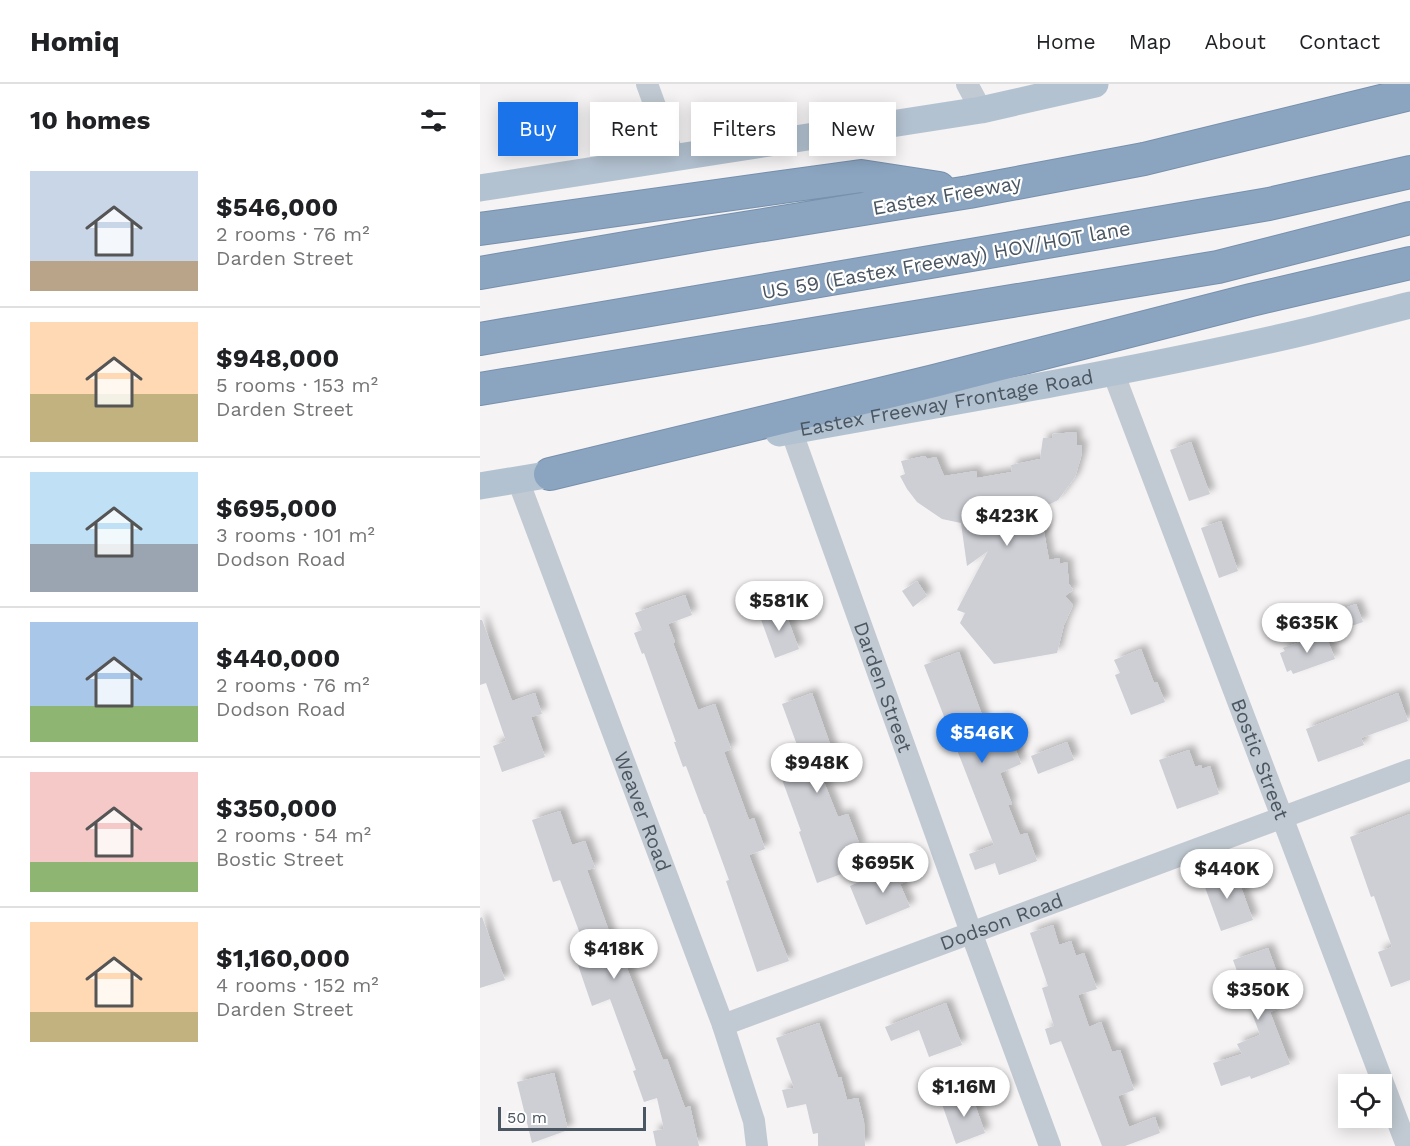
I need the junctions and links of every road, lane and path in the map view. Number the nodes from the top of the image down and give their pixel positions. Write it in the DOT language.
graph roads {
  1 [pos="647,84"];
  2 [pos="967,84"];
  3 [pos="1095,84"];
  4 [pos="1410,94"];
  5 [pos="981,110"];
  6 [pos="674,158"];
  7 [pos="1410,172"];
  8 [pos="480,188"];
  9 [pos="969,192"];
  10 [pos="1410,218"];
  11 [pos="480,229"];
  12 [pos="1410,263"];
  13 [pos="480,273"];
  14 [pos="1410,305"];
  15 [pos="480,339"];
  16 [pos="1113,372"];
  17 [pos="480,389"];
  18 [pos="791,430"];
  19 [pos="550,474"];
  20 [pos="518,480"];
  21 [pos="480,486"];
  22 [pos="1410,770"];
  23 [pos="1280,818"];
  24 [pos="971,932"];
  25 [pos="723,1025"];
  26 [pos="757,1146"];
  27 [pos="1050,1146"];
  28 [pos="1407,1146"];
  1 -- 6 [label="street"];
  2 -- 5 [label="street"];
  3 -- 5 [label="main road"];
  4 -- 9 [label="highway, Eastex Freeway"];
  5 -- 6 [label="main road"];
  6 -- 8 [label="main road"];
  7 -- 15 [label="highway, US 59 (Eastex Freeway) HOV/HOT lane"];
  9 -- 11 [label="highway"];
  9 -- 13 [label="highway, Eastex Freeway"];
  10 -- 17 [label="highway"];
  12 -- 19 [label="highway"];
  14 -- 16 [label="main road, Eastex Freeway Frontage Road"];
  16 -- 18 [label="main road, Eastex Freeway Frontage Road"];
  16 -- 23 [label="street, Bostic Street"];
  18 -- 19 [label="main road, Eastex Freeway Frontage Road"];
  18 -- 24 [label="street, Darden Street"];
  19 -- 20 [label="main road, Eastex Freeway Frontage Road"];
  20 -- 21 [label="main road, Eastex Freeway Frontage Road"];
  20 -- 25 [label="street, Weaver Road"];
  22 -- 23 [label="street, Dodson Road"];
  23 -- 24 [label="street, Dodson Road"];
  23 -- 28 [label="street, Bostic Street"];
  24 -- 25 [label="street, Dodson Road"];
  24 -- 27 [label="street, Darden Street"];
  25 -- 26 [label="street, Weaver Road"];
}
